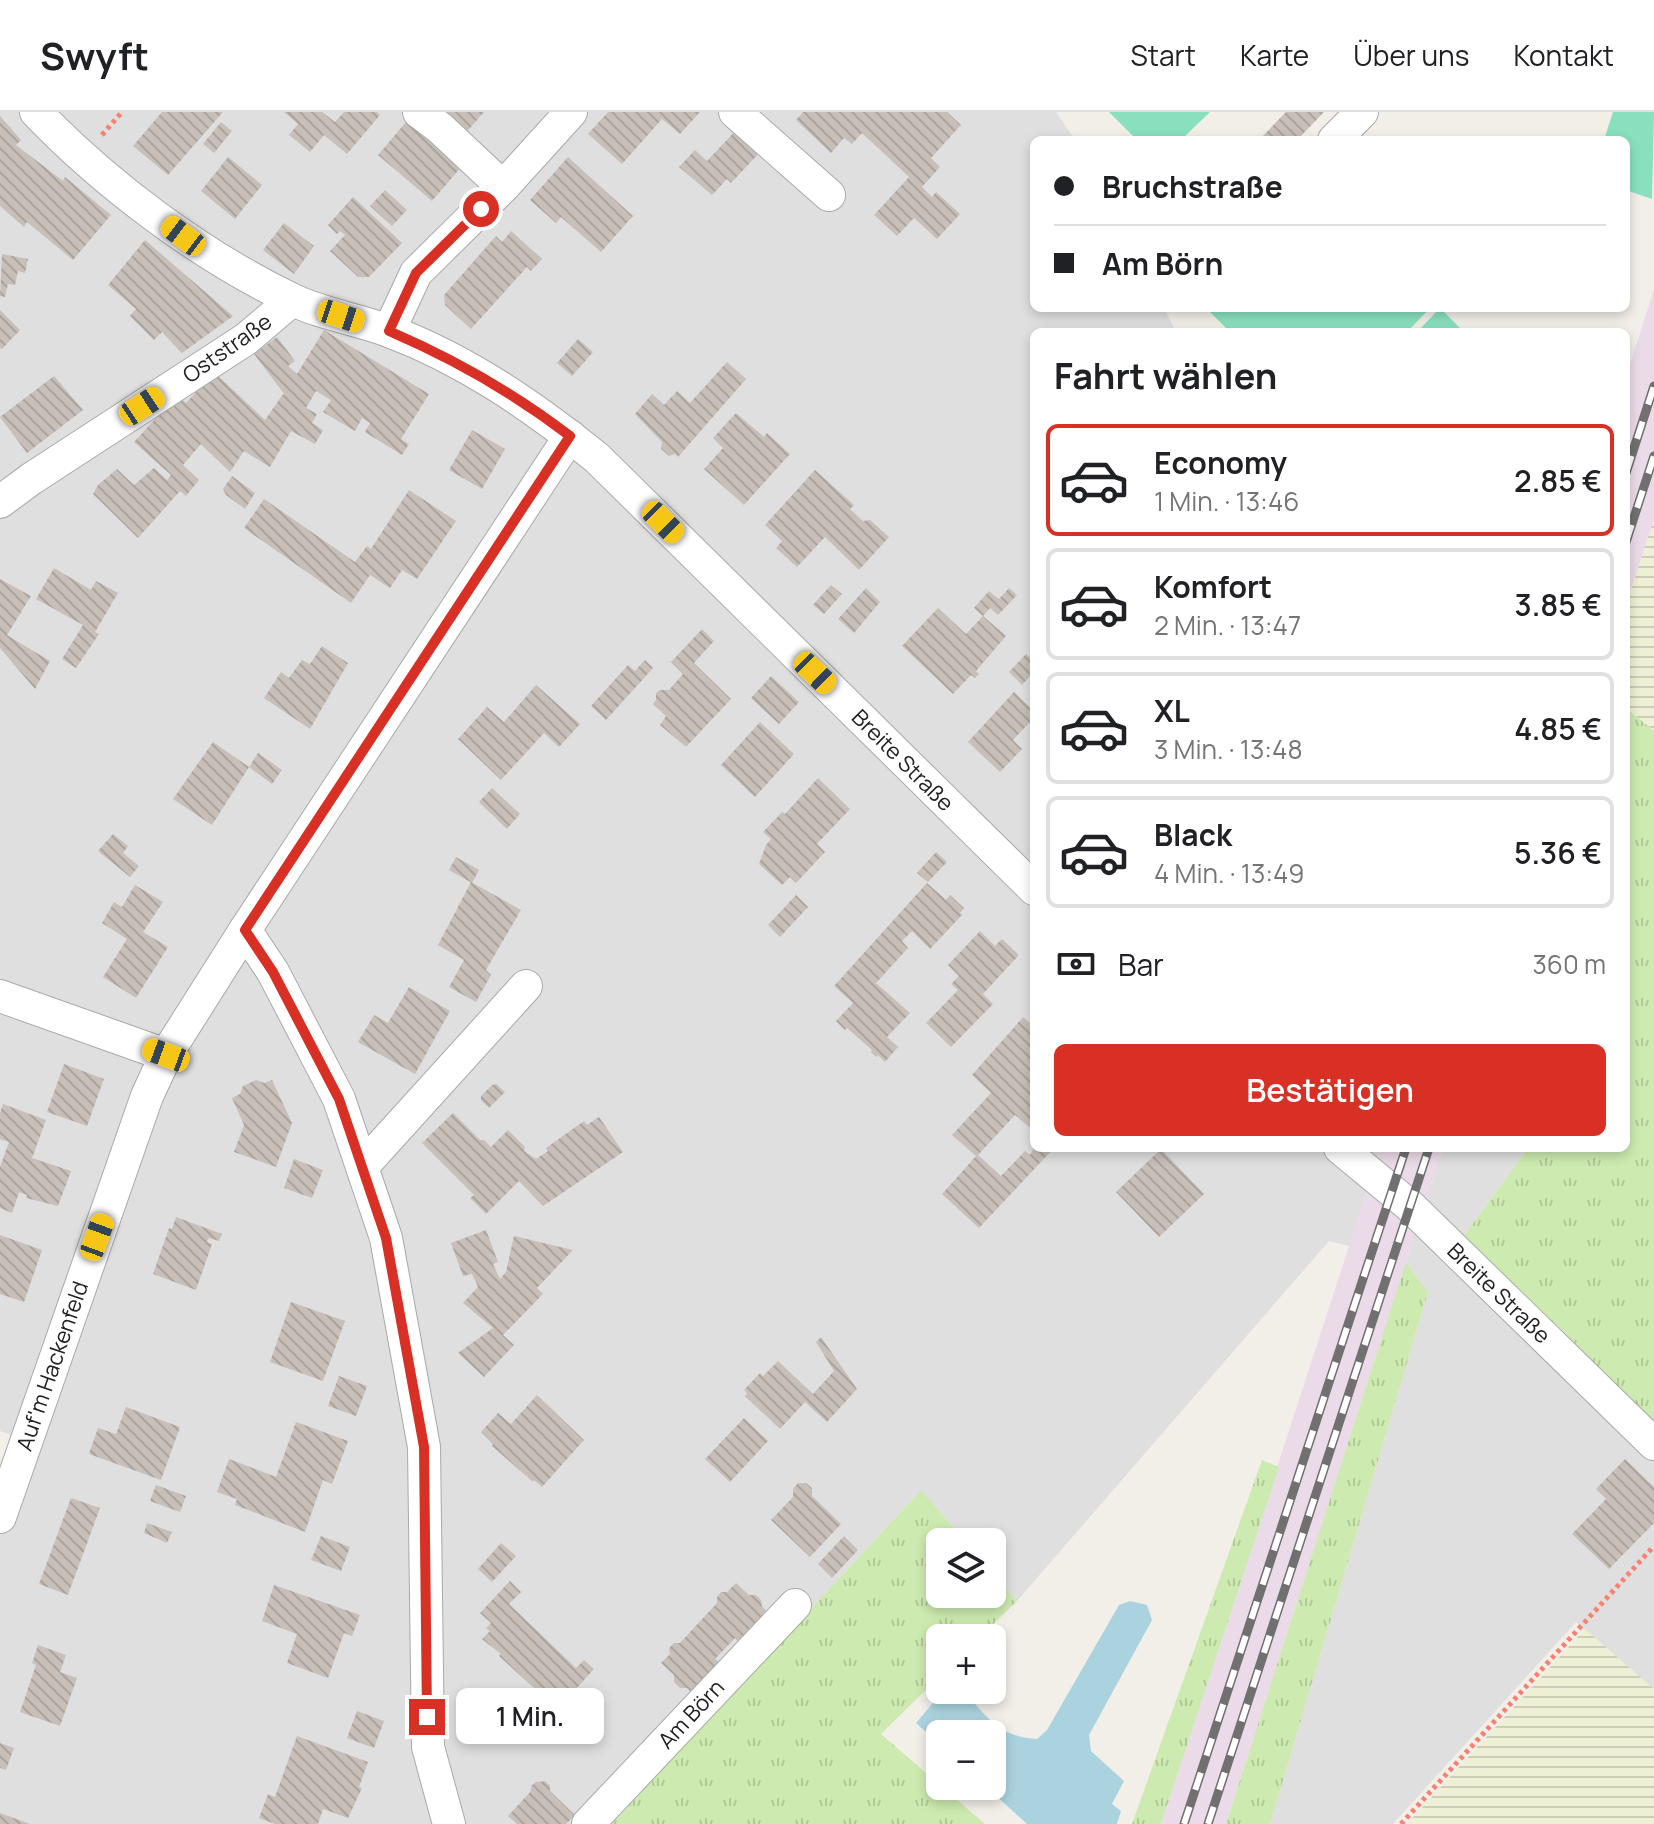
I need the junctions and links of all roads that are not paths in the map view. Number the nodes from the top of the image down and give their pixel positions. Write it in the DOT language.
graph roads {
  1 [pos="36,112"];
  2 [pos="419,112"];
  3 [pos="571,112"];
  4 [pos="735,112"];
  5 [pos="1362,112"];
  6 [pos="1338,136"];
  7 [pos="503,187"];
  8 [pos="829,195"];
  9 [pos="292,300"];
  10 [pos="389,331"];
  11 [pos="570,436"];
  12 [pos="0,502"];
  13 [pos="1030,885"];
  14 [pos="245,930"];
  15 [pos="526,986"];
  16 [pos="0,996"];
  17 [pos="166,1055"];
  18 [pos="1345,1152"];
  19 [pos="362,1167"];
  20 [pos="12,1442"];
  21 [pos="1654,1444"];
  22 [pos="0,1517"];
  23 [pos="795,1605"];
  24 [pos="449,1824"];
  25 [pos="588,1824"];
  1 -- 9 [label="street, Breite Straße"];
  2 -- 7 [label="street"];
  3 -- 7 [label="street"];
  4 -- 8 [label="street"];
  5 -- 6 [label="street"];
  7 -- 10 [label="street"];
  9 -- 10 [label="street, Breite Straße"];
  9 -- 12 [label="street, Oststraße"];
  10 -- 11 [label="street, Breite Straße"];
  11 -- 13 [label="street, Breite Straße"];
  11 -- 14 [label="street, Auf'm Hackenfeld"];
  14 -- 17 [label="street, Auf'm Hackenfeld"];
  14 -- 19 [label="street"];
  15 -- 19 [label="street"];
  16 -- 17 [label="street"];
  17 -- 20 [label="street, Auf'm Hackenfeld"];
  18 -- 21 [label="street, Breite Straße"];
  19 -- 24 [label="street"];
  20 -- 22 [label="street, Auf'm Hackenfeld"];
  23 -- 25 [label="street, Am Börn"];
}
